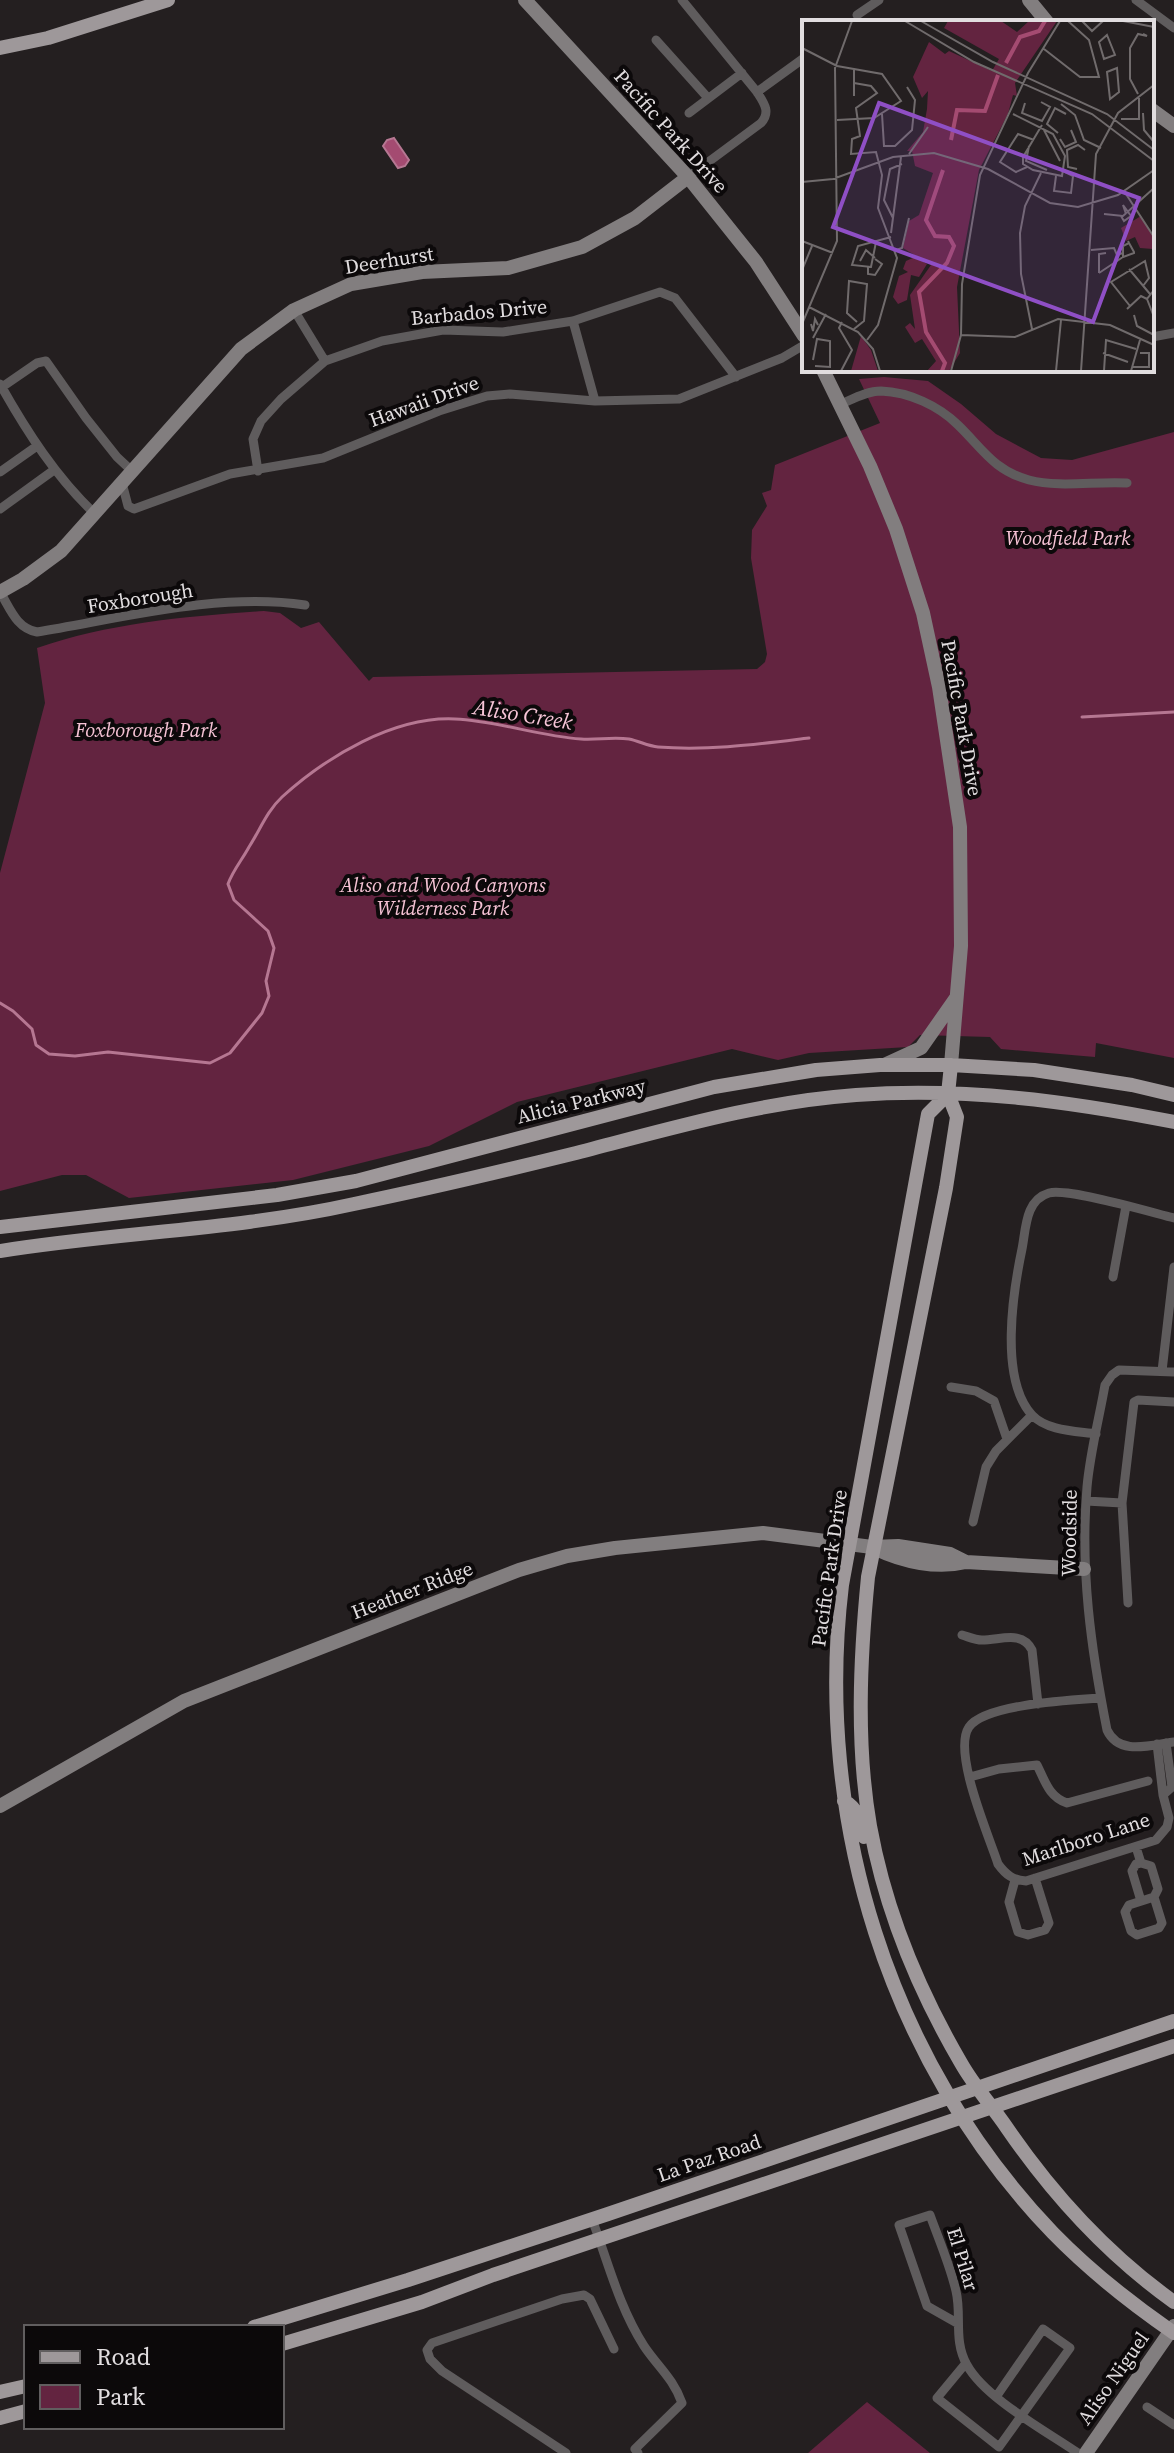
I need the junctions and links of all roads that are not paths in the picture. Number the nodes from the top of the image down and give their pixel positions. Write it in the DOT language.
graph roads {
  1 [pos="168,0"];
  2 [pos="525,0"];
  3 [pos="682,0"];
  4 [pos="879,0"];
  5 [pos="1029,0"];
  6 [pos="1136,0"];
  7 [pos="1159,0"];
  8 [pos="1150,10"];
  9 [pos="857,15"];
  10 [pos="1045,20"];
  11 [pos="1174,28"];
  12 [pos="656,40"];
  13 [pos="0,48"];
  14 [pos="802,59"];
  15 [pos="742,73"];
  16 [pos="757,92"];
  17 [pos="708,98"];
  18 [pos="1154,111"];
  19 [pos="689,113"];
  20 [pos="1174,126"];
  21 [pos="688,177"];
  22 [pos="294,310"];
  23 [pos="573,321"];
  24 [pos="802,333"];
  25 [pos="1174,333"];
  26 [pos="1154,337"];
  27 [pos="802,346"];
  28 [pos="325,361"];
  29 [pos="824,372"];
  30 [pos="736,377"];
  31 [pos="1,386"];
  32 [pos="595,401"];
  33 [pos="4,403"];
  34 [pos="844,410"];
  35 [pos="37,446"];
  36 [pos="54,470"];
  37 [pos="132,471"];
  38 [pos="258,471"];
  39 [pos="0,472"];
  40 [pos="122,483"];
  41 [pos="1127,483"];
  42 [pos="0,509"];
  43 [pos="95,514"];
  44 [pos="0,592"];
  45 [pos="305,605"];
  46 [pos="958,995"];
  47 [pos="884,1065"];
  48 [pos="951,1065"];
  49 [pos="948,1094"];
  50 [pos="1174,1095"];
  51 [pos="1174,1122"];
  52 [pos="1126,1206"];
  53 [pos="1174,1218"];
  54 [pos="0,1227"];
  55 [pos="0,1251"];
  56 [pos="1174,1267"];
  57 [pos="1113,1277"];
  58 [pos="1171,1303"];
  59 [pos="1162,1371"];
  60 [pos="1174,1372"];
  61 [pos="951,1387"];
  62 [pos="1174,1402"];
  63 [pos="1032,1415"];
  64 [pos="1096,1434"];
  65 [pos="1007,1439"];
  66 [pos="1086,1501"];
  67 [pos="1122,1503"];
  68 [pos="973,1522"];
  69 [pos="849,1544"];
  70 [pos="872,1547"];
  71 [pos="1084,1569"];
  72 [pos="1128,1603"];
  73 [pos="962,1635"];
  74 [pos="1100,1698"];
  75 [pos="1038,1704"];
  76 [pos="1166,1743"];
  77 [pos="970,1777"];
  78 [pos="1148,1781"];
  79 [pos="844,1801"];
  80 [pos="0,1806"];
  81 [pos="1136,1847"];
  82 [pos="1141,1863"];
  83 [pos="1035,1878"];
  84 [pos="1015,1880"];
  85 [pos="1154,1897"];
  86 [pos="889,1899"];
  87 [pos="1141,1901"];
  88 [pos="1174,2021"];
  89 [pos="1174,2046"];
  90 [pos="977,2087"];
  91 [pos="951,2098"];
  92 [pos="992,2107"];
  93 [pos="963,2117"];
  94 [pos="592,2219"];
  95 [pos="600,2241"];
  96 [pos="1174,2302"];
  97 [pos="957,2323"];
  98 [pos="261,2325"];
  99 [pos="1173,2330"];
  100 [pos="284,2343"];
  101 [pos="614,2349"];
  102 [pos="966,2363"];
  103 [pos="24,2386"];
  104 [pos="0,2392"];
  105 [pos="996,2397"];
  106 [pos="1147,2407"];
  107 [pos="24,2412"];
  108 [pos="1022,2415"];
  109 [pos="0,2418"];
  110 [pos="1174,2425"];
  111 [pos="566,2453"];
  112 [pos="638,2453"];
  113 [pos="1078,2453"];
  114 [pos="1086,2453"];
  1 -- 13 [label="main road"];
  2 -- 21 [label="street, Pacific Park Drive"];
  3 -- 15 [label="street"];
  4 -- 9 [label="street"];
  5 -- 10 [label="street"];
  6 -- 8 [label="street"];
  7 -- 8 [label="street"];
  8 -- 11 [label="street"];
  12 -- 17 [label="street"];
  14 -- 16 [label="street"];
  15 -- 16 [label="street"];
  15 -- 17 [label="street"];
  16 -- 21 [label="street"];
  17 -- 19 [label="street"];
  18 -- 20 [label="street"];
  21 -- 22 [label="street, Deerhurst"];
  21 -- 24 [label="street, Pacific Park Drive"];
  22 -- 28 [label="street"];
  22 -- 37 [label="street, Deerhurst"];
  23 -- 28 [label="street, Barbados Drive"];
  23 -- 30 [label="street, Barbados Drive"];
  23 -- 32 [label="street"];
  25 -- 26 [label="street"];
  27 -- 30 [label="street, Hawaii Drive"];
  28 -- 38 [label="street, Barbados Drive"];
  29 -- 34 [label="street, Pacific Park Drive"];
  30 -- 32 [label="street, Hawaii Drive"];
  31 -- 33 [label="street"];
  31 -- 37 [label="street"];
  32 -- 38 [label="street, Hawaii Drive"];
  33 -- 35 [label="street"];
  34 -- 41 [label="street"];
  34 -- 46 [label="street, Pacific Park Drive"];
  35 -- 36 [label="street"];
  35 -- 39 [label="street"];
  36 -- 42 [label="street"];
  36 -- 43 [label="street"];
  37 -- 40 [label="street, Deerhurst"];
  38 -- 40 [label="street, Hawaii Drive"];
  40 -- 43 [label="street, Deerhurst"];
  43 -- 44 [label="street, Deerhurst"];
  44 -- 45 [label="street, Foxborough"];
  46 -- 47 [label="street"];
  46 -- 48 [label="street, Pacific Park Drive"];
  47 -- 48 [label="main road, Alicia Parkway"];
  47 -- 54 [label="main road, Alicia Parkway"];
  48 -- 49 [label="main road, Pacific Park Drive"];
  48 -- 50 [label="main road, Alicia Parkway"];
  49 -- 51 [label="main road"];
  49 -- 55 [label="main road"];
  49 -- 69 [label="main road, Pacific Park Drive"];
  49 -- 70 [label="main road, Pacific Park Drive"];
  52 -- 53 [label="street"];
  52 -- 57 [label="street"];
  52 -- 63 [label="street"];
  56 -- 58 [label="street"];
  58 -- 59 [label="street"];
  59 -- 60 [label="street"];
  59 -- 64 [label="street, Woodside"];
  61 -- 65 [label="street"];
  62 -- 67 [label="street"];
  63 -- 64 [label="street"];
  63 -- 65 [label="street"];
  64 -- 66 [label="street, Woodside"];
  65 -- 68 [label="street"];
  66 -- 67 [label="street"];
  66 -- 71 [label="street, Woodside"];
  67 -- 72 [label="street"];
  69 -- 70 [label="street, Heather Ridge"];
  69 -- 79 [label="main road, Pacific Park Drive"];
  69 -- 80 [label="street, Heather Ridge"];
  70 -- 71 [label="street, Heather Ridge"];
  70 -- 86 [label="main road, Pacific Park Drive"];
  71 -- 74 [label="street, Woodside"];
  73 -- 75 [label="street"];
  74 -- 75 [label="street"];
  74 -- 76 [label="street, Woodside"];
  75 -- 77 [label="street, Marlboro Lane"];
  76 -- 81 [label="street, Marlboro Lane"];
  77 -- 78 [label="street"];
  77 -- 84 [label="street, Marlboro Lane"];
  79 -- 86 [label="main road"];
  79 -- 91 [label="main road, Pacific Park Drive"];
  81 -- 82 [label="street"];
  81 -- 83 [label="street, Marlboro Lane"];
  82 -- 85 [label="street"];
  82 -- 87 [label="street"];
  83 -- 84 [label="street, Marlboro Lane"];
  83 -- 84 [label="street"];
  85 -- 87 [label="street"];
  85 -- 87 [label="street"];
  86 -- 90 [label="main road, Pacific Park Drive"];
  88 -- 90 [label="main road, La Paz Road"];
  89 -- 92 [label="main road"];
  90 -- 91 [label="main road, La Paz Road"];
  90 -- 92 [label="main road, Pacific Park Drive"];
  91 -- 93 [label="main road, Pacific Park Drive"];
  91 -- 94 [label="main road, La Paz Road"];
  92 -- 93 [label="main road"];
  92 -- 96 [label="main road, Pacific Park Drive"];
  93 -- 95 [label="main road"];
  93 -- 99 [label="main road, Pacific Park Drive"];
  94 -- 95 [label="street"];
  94 -- 98 [label="main road, La Paz Road"];
  95 -- 100 [label="main road"];
  95 -- 112 [label="street"];
  97 -- 97 [label="street, El Pilar"];
  97 -- 102 [label="street, El Pilar"];
  99 -- 114 [label="street, Aliso Niguel"];
  101 -- 111 [label="street"];
  102 -- 105 [label="street, El Pilar"];
  102 -- 108 [label="street"];
  103 -- 104 [label="main road"];
  105 -- 108 [label="street, El Pilar"];
  105 -- 108 [label="street"];
  106 -- 110 [label="street"];
  107 -- 109 [label="main road"];
  108 -- 113 [label="street, El Pilar"];
}
